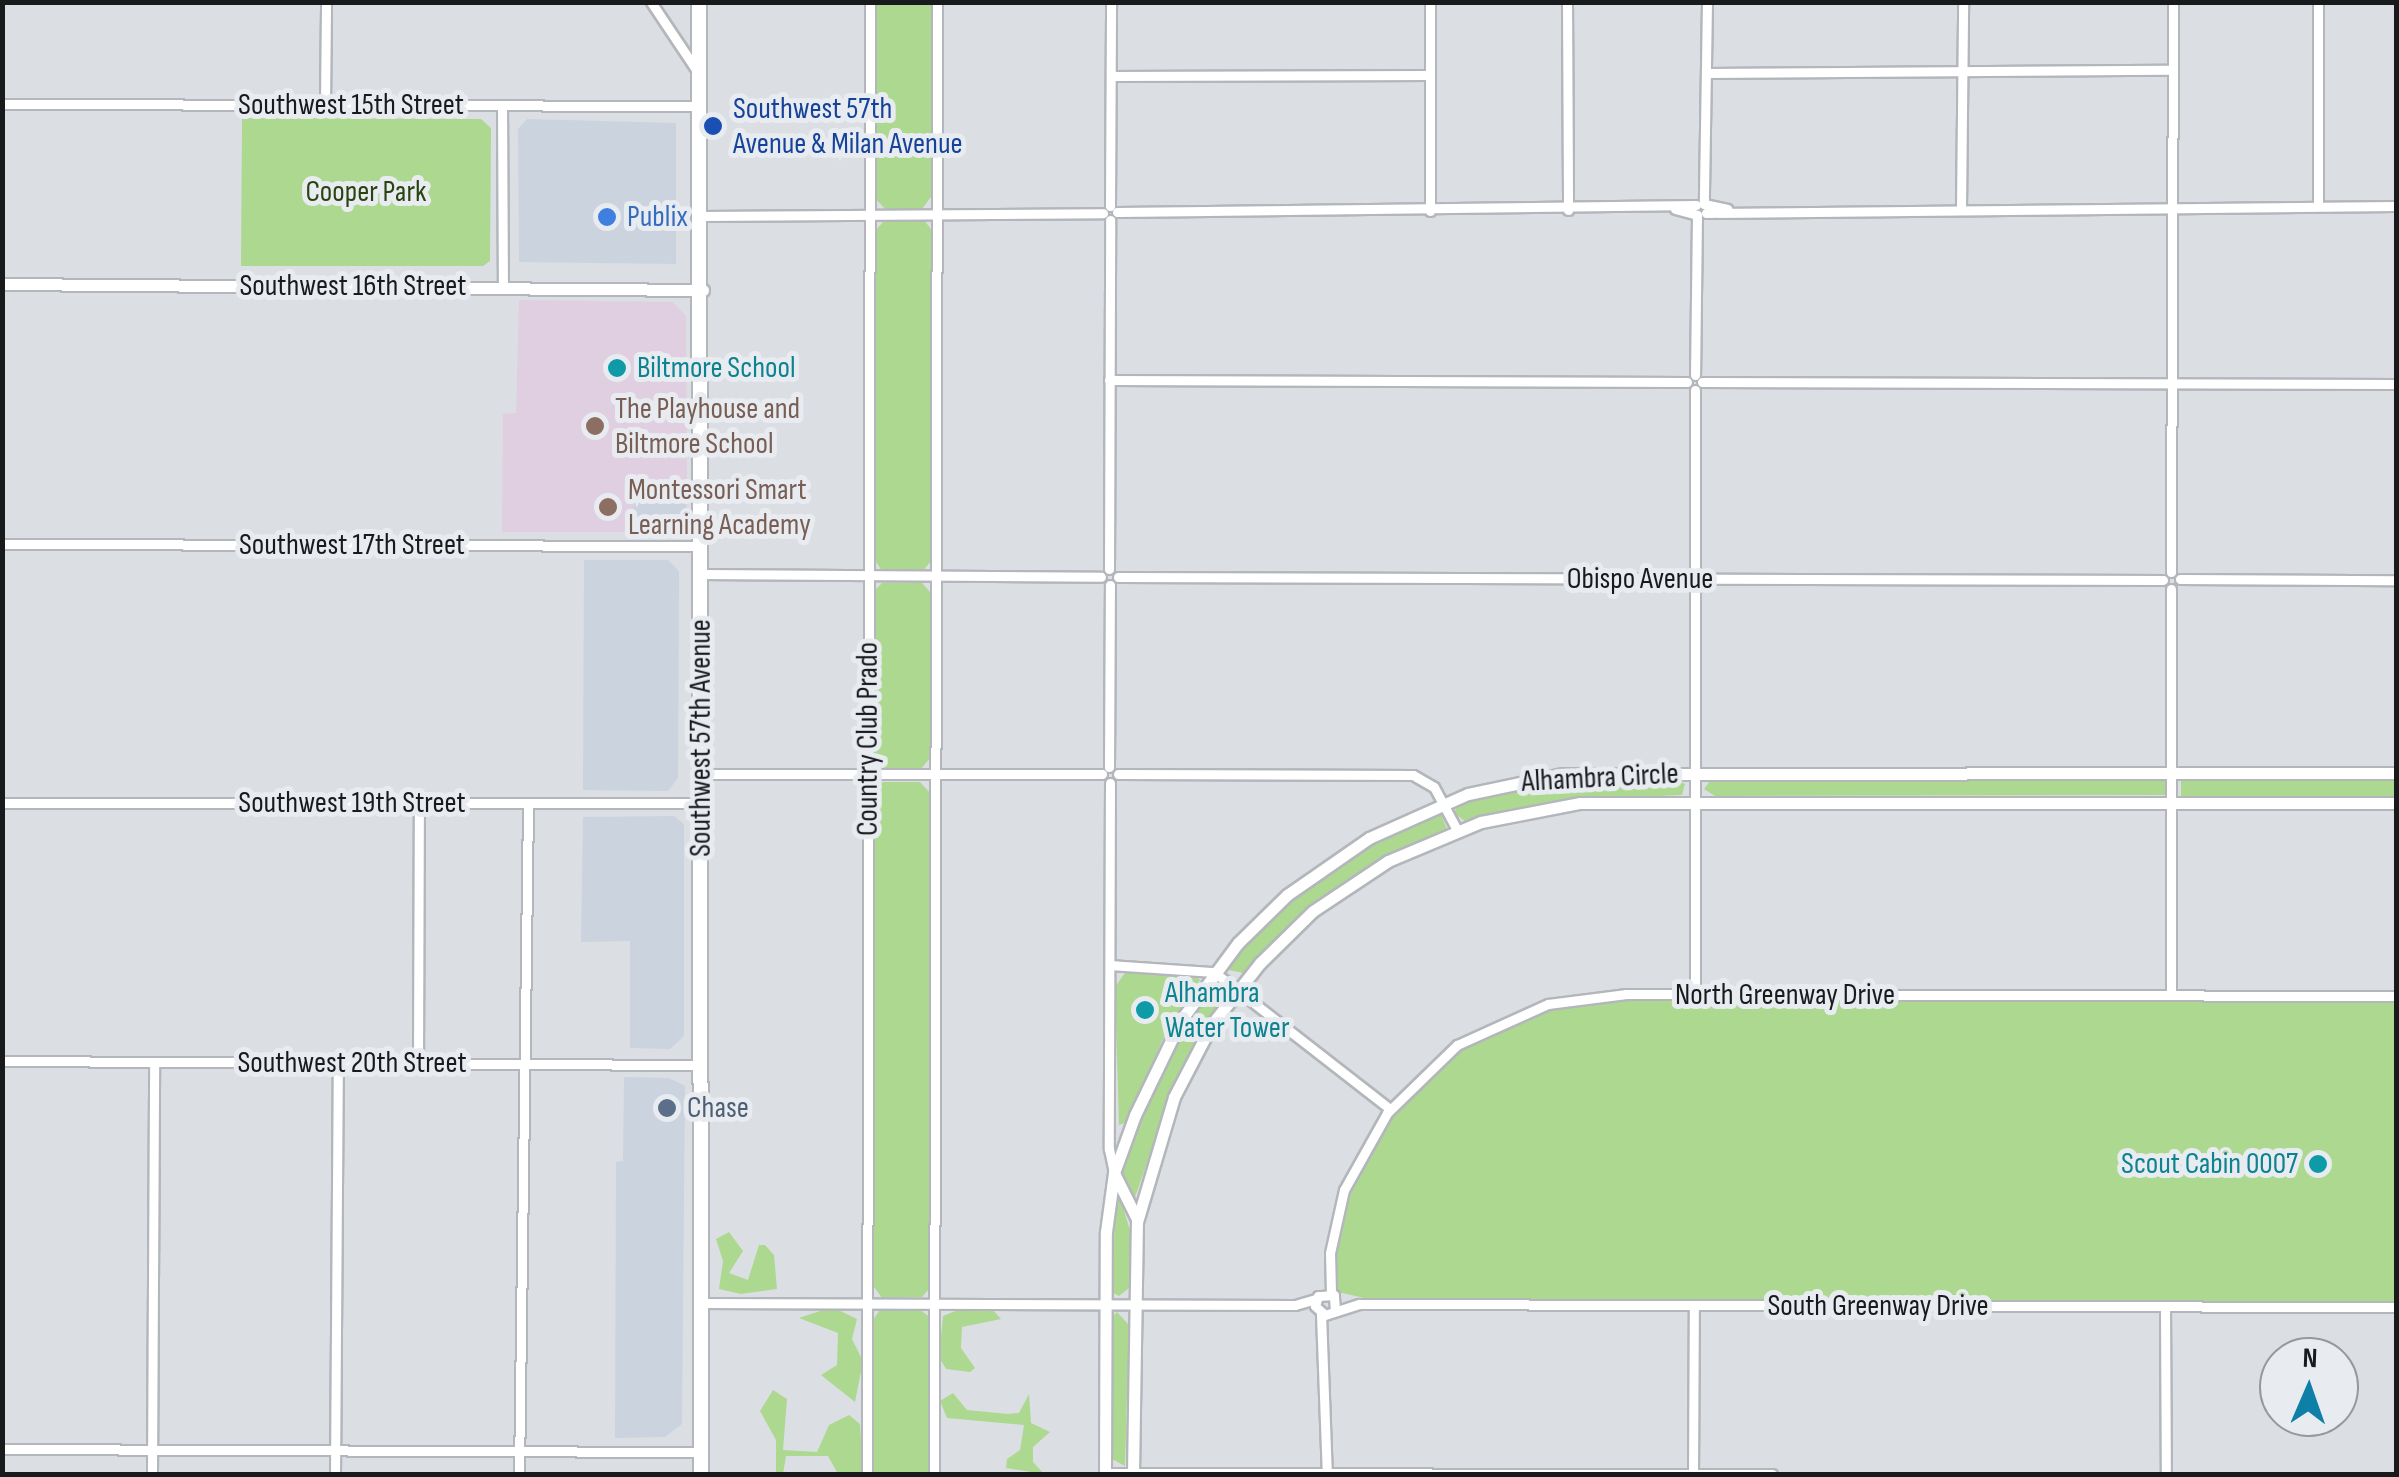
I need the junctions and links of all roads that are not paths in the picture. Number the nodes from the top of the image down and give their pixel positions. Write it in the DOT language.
graph roads {
  1 [pos="326,2"];
  2 [pos="651,2"];
  3 [pos="699,2"];
  4 [pos="870,2"];
  5 [pos="937,2"];
  6 [pos="1111,2"];
  7 [pos="1430,2"];
  8 [pos="1567,2"];
  9 [pos="1708,2"];
  10 [pos="1963,2"];
  11 [pos="2173,2"];
  12 [pos="2318,2"];
  13 [pos="2173,70"];
  14 [pos="1963,72"];
  15 [pos="1707,73"];
  16 [pos="1429,75"];
  17 [pos="700,76"];
  18 [pos="1111,76"];
  19 [pos="2,104"];
  20 [pos="325,104"];
  21 [pos="502,105"];
  22 [pos="700,106"];
  23 [pos="2318,206"];
  24 [pos="2396,206"];
  25 [pos="2172,207"];
  26 [pos="1961,208"];
  27 [pos="1701,209"];
  28 [pos="1568,210"];
  29 [pos="1430,212"];
  30 [pos="1110,213"];
  31 [pos="937,214"];
  32 [pos="869,215"];
  33 [pos="702,216"];
  34 [pos="2,284"];
  35 [pos="503,288"];
  36 [pos="703,290"];
  37 [pos="1109,380"];
  38 [pos="1695,382"];
  39 [pos="2172,383"];
  40 [pos="2396,384"];
  41 [pos="2,544"];
  42 [pos="701,546"];
  43 [pos="1105,573"];
  44 [pos="701,574"];
  45 [pos="869,576"];
  46 [pos="2176,576"];
  47 [pos="937,577"];
  48 [pos="1695,579"];
  49 [pos="2163,580"];
  50 [pos="2396,580"];
  51 [pos="1114,581"];
  52 [pos="2171,589"];
  53 [pos="1695,772"];
  54 [pos="2171,773"];
  55 [pos="2396,773"];
  56 [pos="701,774"];
  57 [pos="868,774"];
  58 [pos="936,774"];
  59 [pos="1110,774"];
  60 [pos="1695,801"];
  61 [pos="2,803"];
  62 [pos="419,803"];
  63 [pos="701,803"];
  64 [pos="2171,803"];
  65 [pos="2396,803"];
  66 [pos="528,804"];
  67 [pos="1443,804"];
  68 [pos="1458,830"];
  69 [pos="1110,964"];
  70 [pos="1214,972"];
  71 [pos="1237,990"];
  72 [pos="1695,995"];
  73 [pos="2171,995"];
  74 [pos="2396,996"];
  75 [pos="2,1062"];
  76 [pos="154,1062"];
  77 [pos="338,1063"];
  78 [pos="418,1063"];
  79 [pos="524,1064"];
  80 [pos="701,1065"];
  81 [pos="1390,1109"];
  82 [pos="1114,1173"];
  83 [pos="1138,1220"];
  84 [pos="1326,1296"];
  85 [pos="701,1303"];
  86 [pos="868,1303"];
  87 [pos="1104,1303"];
  88 [pos="934,1304"];
  89 [pos="1135,1304"];
  90 [pos="1295,1304"];
  91 [pos="1359,1304"];
  92 [pos="1694,1305"];
  93 [pos="2164,1306"];
  94 [pos="2396,1306"];
  95 [pos="1326,1312"];
  96 [pos="2,1449"];
  97 [pos="152,1450"];
  98 [pos="336,1451"];
  99 [pos="519,1452"];
  100 [pos="701,1452"];
  101 [pos="152,1474"];
  102 [pos="335,1474"];
  103 [pos="519,1474"];
  104 [pos="701,1474"];
  105 [pos="867,1474"];
  106 [pos="934,1474"];
  107 [pos="1104,1474"];
  108 [pos="1132,1474"];
  109 [pos="1327,1474"];
  110 [pos="1693,1474"];
  111 [pos="1772,1474"];
  112 [pos="2166,1474"];
  1 -- 20 [label="street"];
  2 -- 17 [label="street"];
  3 -- 17 [label="main road, Southwest 57th Avenue"];
  4 -- 32 [label="street, Country Club Prado"];
  5 -- 31 [label="street"];
  6 -- 18 [label="street"];
  7 -- 16 [label="street"];
  8 -- 28 [label="street"];
  9 -- 15 [label="street"];
  10 -- 14 [label="street"];
  11 -- 13 [label="street"];
  12 -- 23 [label="street"];
  13 -- 14 [label="street"];
  13 -- 25 [label="street"];
  14 -- 15 [label="street"];
  14 -- 26 [label="street"];
  15 -- 27 [label="street"];
  16 -- 18 [label="street"];
  16 -- 29 [label="street"];
  17 -- 22 [label="main road, Southwest 57th Avenue"];
  18 -- 30 [label="street"];
  19 -- 20 [label="street, Southwest 15th Street"];
  20 -- 21 [label="street, Southwest 15th Street"];
  21 -- 22 [label="street, Southwest 15th Street"];
  21 -- 35 [label="street"];
  22 -- 33 [label="main road, Southwest 57th Avenue"];
  23 -- 24 [label="street"];
  23 -- 25 [label="street"];
  25 -- 26 [label="street"];
  25 -- 39 [label="street"];
  26 -- 27 [label="street"];
  27 -- 28 [label="street"];
  27 -- 38 [label="street"];
  28 -- 29 [label="street"];
  29 -- 30 [label="street"];
  30 -- 31 [label="street"];
  30 -- 37 [label="street"];
  31 -- 32 [label="street"];
  31 -- 47 [label="street"];
  32 -- 33 [label="street"];
  32 -- 45 [label="street, Country Club Prado"];
  33 -- 36 [label="main road, Southwest 57th Avenue"];
  34 -- 35 [label="street, Southwest 16th Street"];
  35 -- 36 [label="street, Southwest 16th Street"];
  36 -- 42 [label="main road, Southwest 57th Avenue"];
  37 -- 38 [label="street"];
  37 -- 43 [label="street"];
  38 -- 39 [label="street"];
  38 -- 48 [label="street"];
  39 -- 40 [label="street"];
  39 -- 46 [label="street"];
  41 -- 42 [label="street, Southwest 17th Street"];
  42 -- 44 [label="main road, Southwest 57th Avenue"];
  43 -- 47 [label="street"];
  43 -- 51 [label="street"];
  44 -- 45 [label="street"];
  44 -- 56 [label="main road, Southwest 57th Avenue"];
  45 -- 47 [label="street"];
  45 -- 57 [label="street, Country Club Prado"];
  46 -- 49 [label="street"];
  46 -- 50 [label="street"];
  46 -- 52 [label="street"];
  47 -- 58 [label="street"];
  48 -- 49 [label="street, Obispo Avenue"];
  48 -- 51 [label="street, Obispo Avenue"];
  48 -- 53 [label="street"];
  49 -- 52 [label="street"];
  51 -- 59 [label="street"];
  52 -- 54 [label="street"];
  53 -- 54 [label="street, Alhambra Circle"];
  53 -- 60 [label="street"];
  53 -- 67 [label="street, Alhambra Circle"];
  54 -- 55 [label="street, Alhambra Circle"];
  54 -- 64 [label="street"];
  56 -- 57 [label="street"];
  56 -- 63 [label="main road, Southwest 57th Avenue"];
  57 -- 58 [label="street"];
  57 -- 86 [label="street, Country Club Prado"];
  58 -- 59 [label="street"];
  58 -- 88 [label="street"];
  59 -- 67 [label="street"];
  59 -- 69 [label="street"];
  60 -- 64 [label="street, Alhambra Circle"];
  60 -- 68 [label="street, Alhambra Circle"];
  60 -- 72 [label="street"];
  61 -- 62 [label="street, Southwest 19th Street"];
  62 -- 66 [label="street, Southwest 19th Street"];
  62 -- 78 [label="street"];
  63 -- 66 [label="street, Southwest 19th Street"];
  63 -- 80 [label="main road, Southwest 57th Avenue"];
  64 -- 65 [label="street, Alhambra Circle"];
  64 -- 73 [label="street"];
  66 -- 79 [label="street"];
  67 -- 68 [label="street"];
  67 -- 70 [label="street, Alhambra Circle"];
  68 -- 71 [label="street, Alhambra Circle"];
  69 -- 70 [label="street"];
  69 -- 82 [label="street"];
  70 -- 71 [label="street"];
  70 -- 82 [label="street, Alhambra Circle"];
  71 -- 81 [label="street"];
  71 -- 83 [label="street, Alhambra Circle"];
  72 -- 73 [label="street, North Greenway Drive"];
  72 -- 81 [label="street, North Greenway Drive"];
  73 -- 74 [label="street, North Greenway Drive"];
  75 -- 76 [label="street, Southwest 20th Street"];
  76 -- 77 [label="street, Southwest 20th Street"];
  76 -- 97 [label="street"];
  77 -- 78 [label="street, Southwest 20th Street"];
  77 -- 98 [label="street"];
  78 -- 79 [label="street, Southwest 20th Street"];
  79 -- 80 [label="street, Southwest 20th Street"];
  79 -- 99 [label="street"];
  80 -- 85 [label="main road, Southwest 57th Avenue"];
  81 -- 84 [label="street, North Greenway Drive"];
  82 -- 83 [label="street"];
  82 -- 87 [label="street, Alhambra Circle"];
  83 -- 89 [label="street, Alhambra Circle"];
  84 -- 90 [label="street, South Greenway Drive"];
  84 -- 91 [label="street, South Greenway Drive"];
  84 -- 95 [label="street"];
  84 -- 95 [label="street"];
  85 -- 86 [label="street, South Greenway Drive"];
  85 -- 100 [label="main road, Southwest 57th Avenue"];
  86 -- 88 [label="street, South Greenway Drive"];
  86 -- 105 [label="street, Country Club Prado"];
  87 -- 88 [label="street, South Greenway Drive"];
  87 -- 89 [label="street, South Greenway Drive"];
  87 -- 107 [label="street, Alhambra Circle"];
  88 -- 106 [label="street"];
  89 -- 90 [label="street, South Greenway Drive"];
  89 -- 108 [label="street, Alhambra Circle"];
  90 -- 95 [label="street, South Greenway Drive"];
  91 -- 92 [label="street, South Greenway Drive"];
  91 -- 95 [label="street, South Greenway Drive"];
  92 -- 93 [label="street, South Greenway Drive"];
  92 -- 110 [label="street"];
  93 -- 94 [label="street, South Greenway Drive"];
  93 -- 112 [label="street"];
  95 -- 109 [label="street"];
  96 -- 97 [label="street"];
  97 -- 98 [label="street"];
  97 -- 101 [label="street"];
  98 -- 99 [label="street"];
  98 -- 102 [label="street"];
  99 -- 100 [label="street"];
  99 -- 103 [label="street"];
  100 -- 104 [label="main road, Southwest 57th Avenue"];
  107 -- 108 [label="street"];
  108 -- 109 [label="street"];
  109 -- 110 [label="street"];
  110 -- 111 [label="street"];
}
